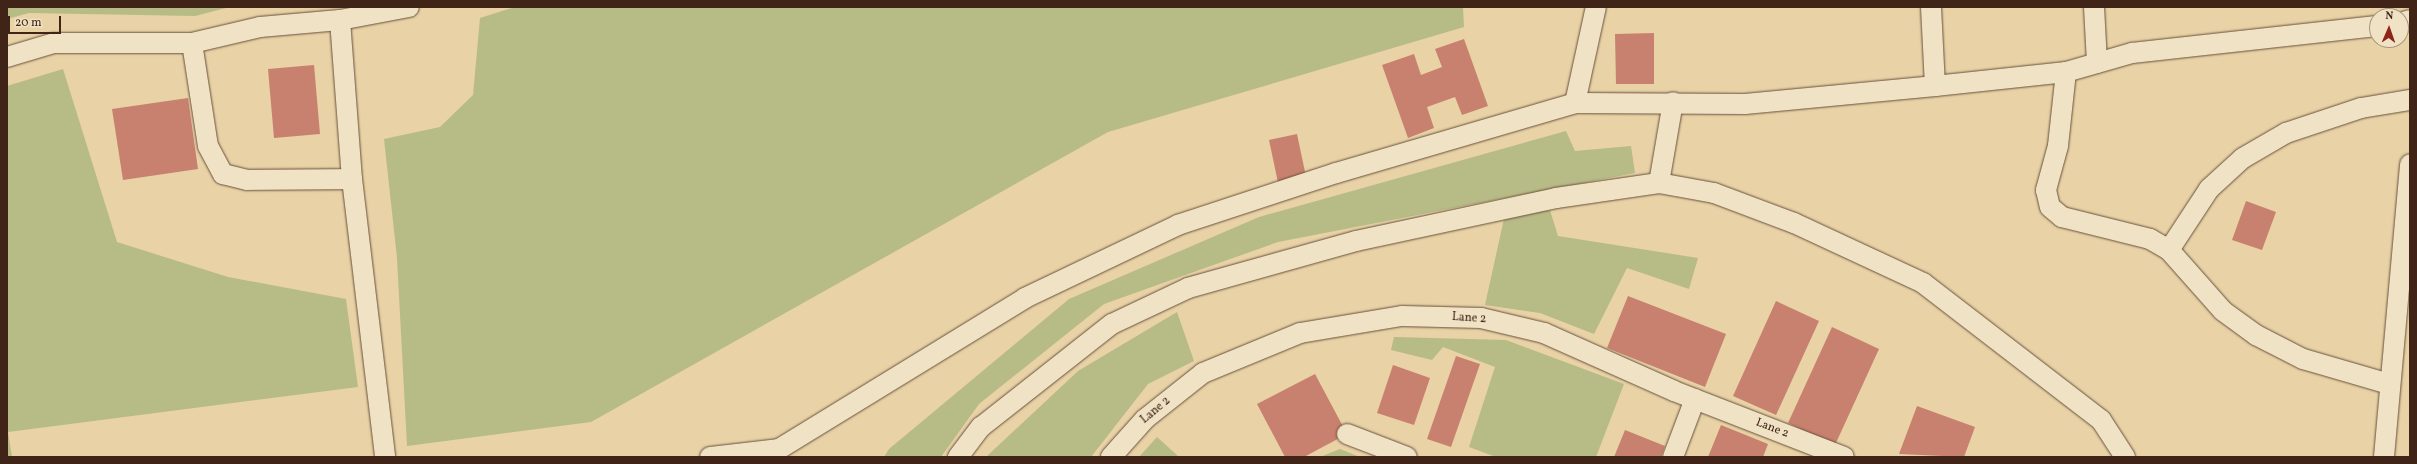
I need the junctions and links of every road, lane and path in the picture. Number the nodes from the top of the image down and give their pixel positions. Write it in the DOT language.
graph roads {
  1 [pos="409,7"];
  2 [pos="1596,7"];
  3 [pos="1930,7"];
  4 [pos="2094,7"];
  5 [pos="340,20"];
  6 [pos="2369,27"];
  7 [pos="192,43"];
  8 [pos="7,57"];
  9 [pos="2098,63"];
  10 [pos="2066,72"];
  11 [pos="1935,86"];
  12 [pos="2410,100"];
  13 [pos="1673,102"];
  14 [pos="1575,103"];
  15 [pos="2410,164"];
  16 [pos="352,179"];
  17 [pos="1659,183"];
  18 [pos="2169,250"];
  19 [pos="2389,384"];
  20 [pos="1695,399"];
  21 [pos="1347,434"];
  22 [pos="779,453"];
  23 [pos="385,457"];
  24 [pos="710,457"];
  25 [pos="958,457"];
  26 [pos="1111,457"];
  27 [pos="1407,457"];
  28 [pos="1673,457"];
  29 [pos="1844,457"];
  30 [pos="2125,457"];
  31 [pos="2384,457"];
  1 -- 5 [label="street"];
  2 -- 14 [label="street"];
  3 -- 11 [label="street"];
  4 -- 9 [label="street"];
  5 -- 7 [label="street"];
  5 -- 16 [label="street"];
  6 -- 9 [label="street"];
  7 -- 8 [label="street"];
  7 -- 16 [label="street"];
  9 -- 10 [label="street"];
  10 -- 11 [label="street"];
  10 -- 18 [label="street"];
  11 -- 13 [label="street"];
  12 -- 18 [label="street"];
  13 -- 14 [label="street"];
  13 -- 17 [label="street"];
  14 -- 22 [label="street"];
  15 -- 19 [label="street"];
  16 -- 23 [label="street"];
  17 -- 25 [label="street"];
  17 -- 30 [label="street"];
  18 -- 19 [label="street"];
  19 -- 31 [label="street"];
  20 -- 26 [label="street, Lane 2"];
  20 -- 28 [label="street"];
  20 -- 29 [label="street, Lane 2"];
  21 -- 27 [label="street"];
  22 -- 24 [label="street"];
}
